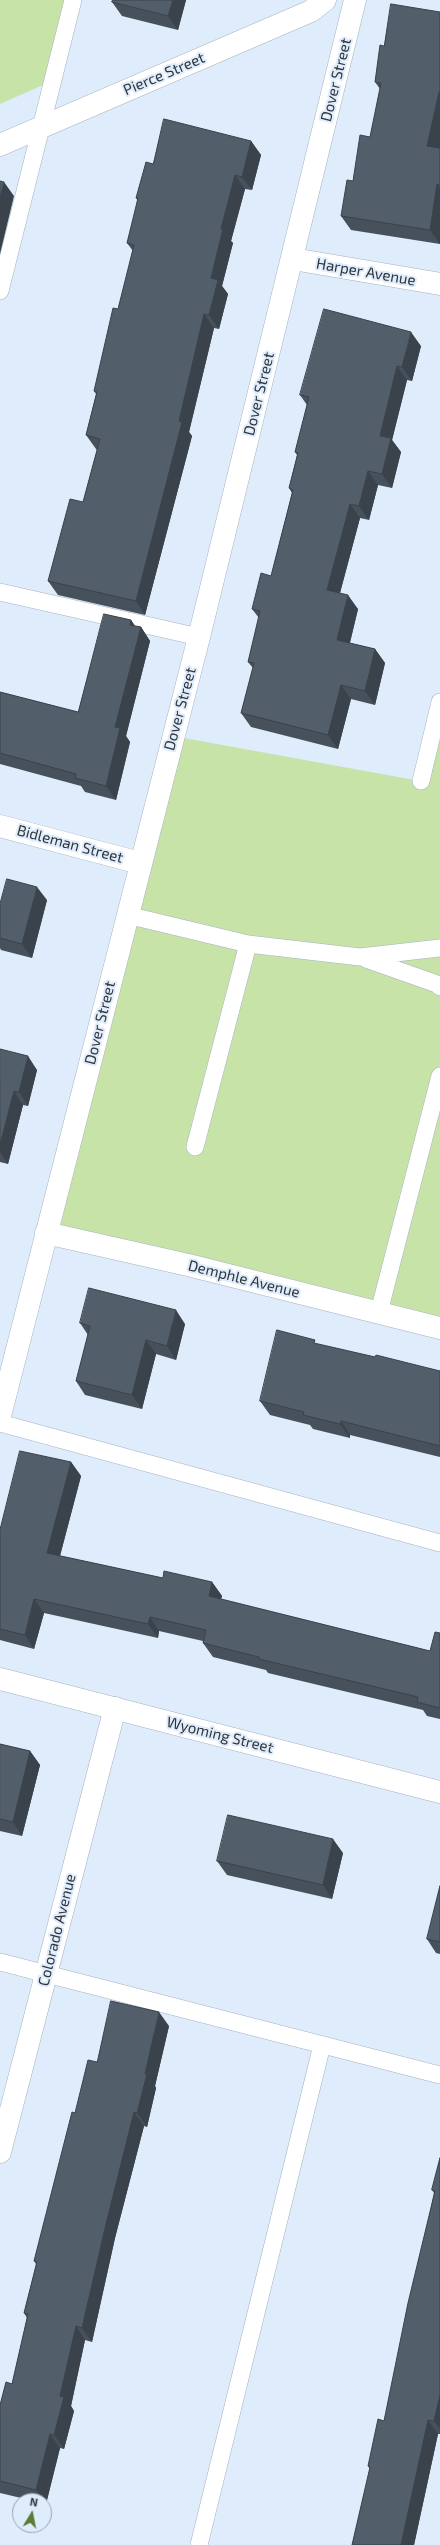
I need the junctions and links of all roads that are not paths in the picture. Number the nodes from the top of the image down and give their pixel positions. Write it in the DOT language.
graph roads {
  1 [pos="73,0"];
  2 [pos="325,0"];
  3 [pos="355,0"];
  4 [pos="41,127"];
  5 [pos="0,145"];
  6 [pos="292,259"];
  7 [pos="440,284"];
  8 [pos="0,291"];
  9 [pos="0,592"];
  10 [pos="199,637"];
  11 [pos="440,702"];
  12 [pos="421,781"];
  13 [pos="0,826"];
  14 [pos="140,863"];
  15 [pos="127,915"];
  16 [pos="248,944"];
  17 [pos="440,948"];
  18 [pos="360,957"];
  19 [pos="440,987"];
  20 [pos="440,1079"];
  21 [pos="195,1147"];
  22 [pos="46,1233"];
  23 [pos="379,1312"];
  24 [pos="440,1328"];
  25 [pos="0,1416"];
  26 [pos="0,1423"];
  27 [pos="440,1543"];
  28 [pos="0,1679"];
  29 [pos="115,1708"];
  30 [pos="440,1792"];
  31 [pos="0,1962"];
  32 [pos="46,1974"];
  33 [pos="322,2045"];
  34 [pos="440,2076"];
  35 [pos="0,2152"];
  36 [pos="199,2545"];
  1 -- 4 [label="lane"];
  2 -- 4 [label="street, Pierce Street"];
  3 -- 6 [label="street, Dover Street"];
  4 -- 5 [label="street, Pierce Street"];
  4 -- 8 [label="lane"];
  6 -- 7 [label="street, Harper Avenue"];
  6 -- 10 [label="street, Dover Street"];
  9 -- 10 [label="lane"];
  10 -- 14 [label="street, Dover Street"];
  11 -- 12 [label="lane"];
  13 -- 14 [label="street, Bidleman Street"];
  14 -- 15 [label="street, Dover Street"];
  15 -- 16 [label="lane"];
  15 -- 22 [label="street, Dover Street"];
  16 -- 18 [label="lane"];
  16 -- 21 [label="lane"];
  17 -- 18 [label="lane"];
  18 -- 19 [label="lane"];
  20 -- 23 [label="lane"];
  22 -- 23 [label="street, Demphle Avenue"];
  22 -- 25 [label="street, Dover Street"];
  23 -- 24 [label="street, Demphle Avenue"];
  26 -- 27 [label="lane"];
  28 -- 29 [label="street, Wyoming Street"];
  29 -- 30 [label="street, Wyoming Street"];
  29 -- 32 [label="street, Colorado Avenue"];
  31 -- 32 [label="lane"];
  32 -- 33 [label="lane"];
  32 -- 35 [label="street, Colorado Avenue"];
  33 -- 34 [label="lane"];
  33 -- 36 [label="lane"];
}
